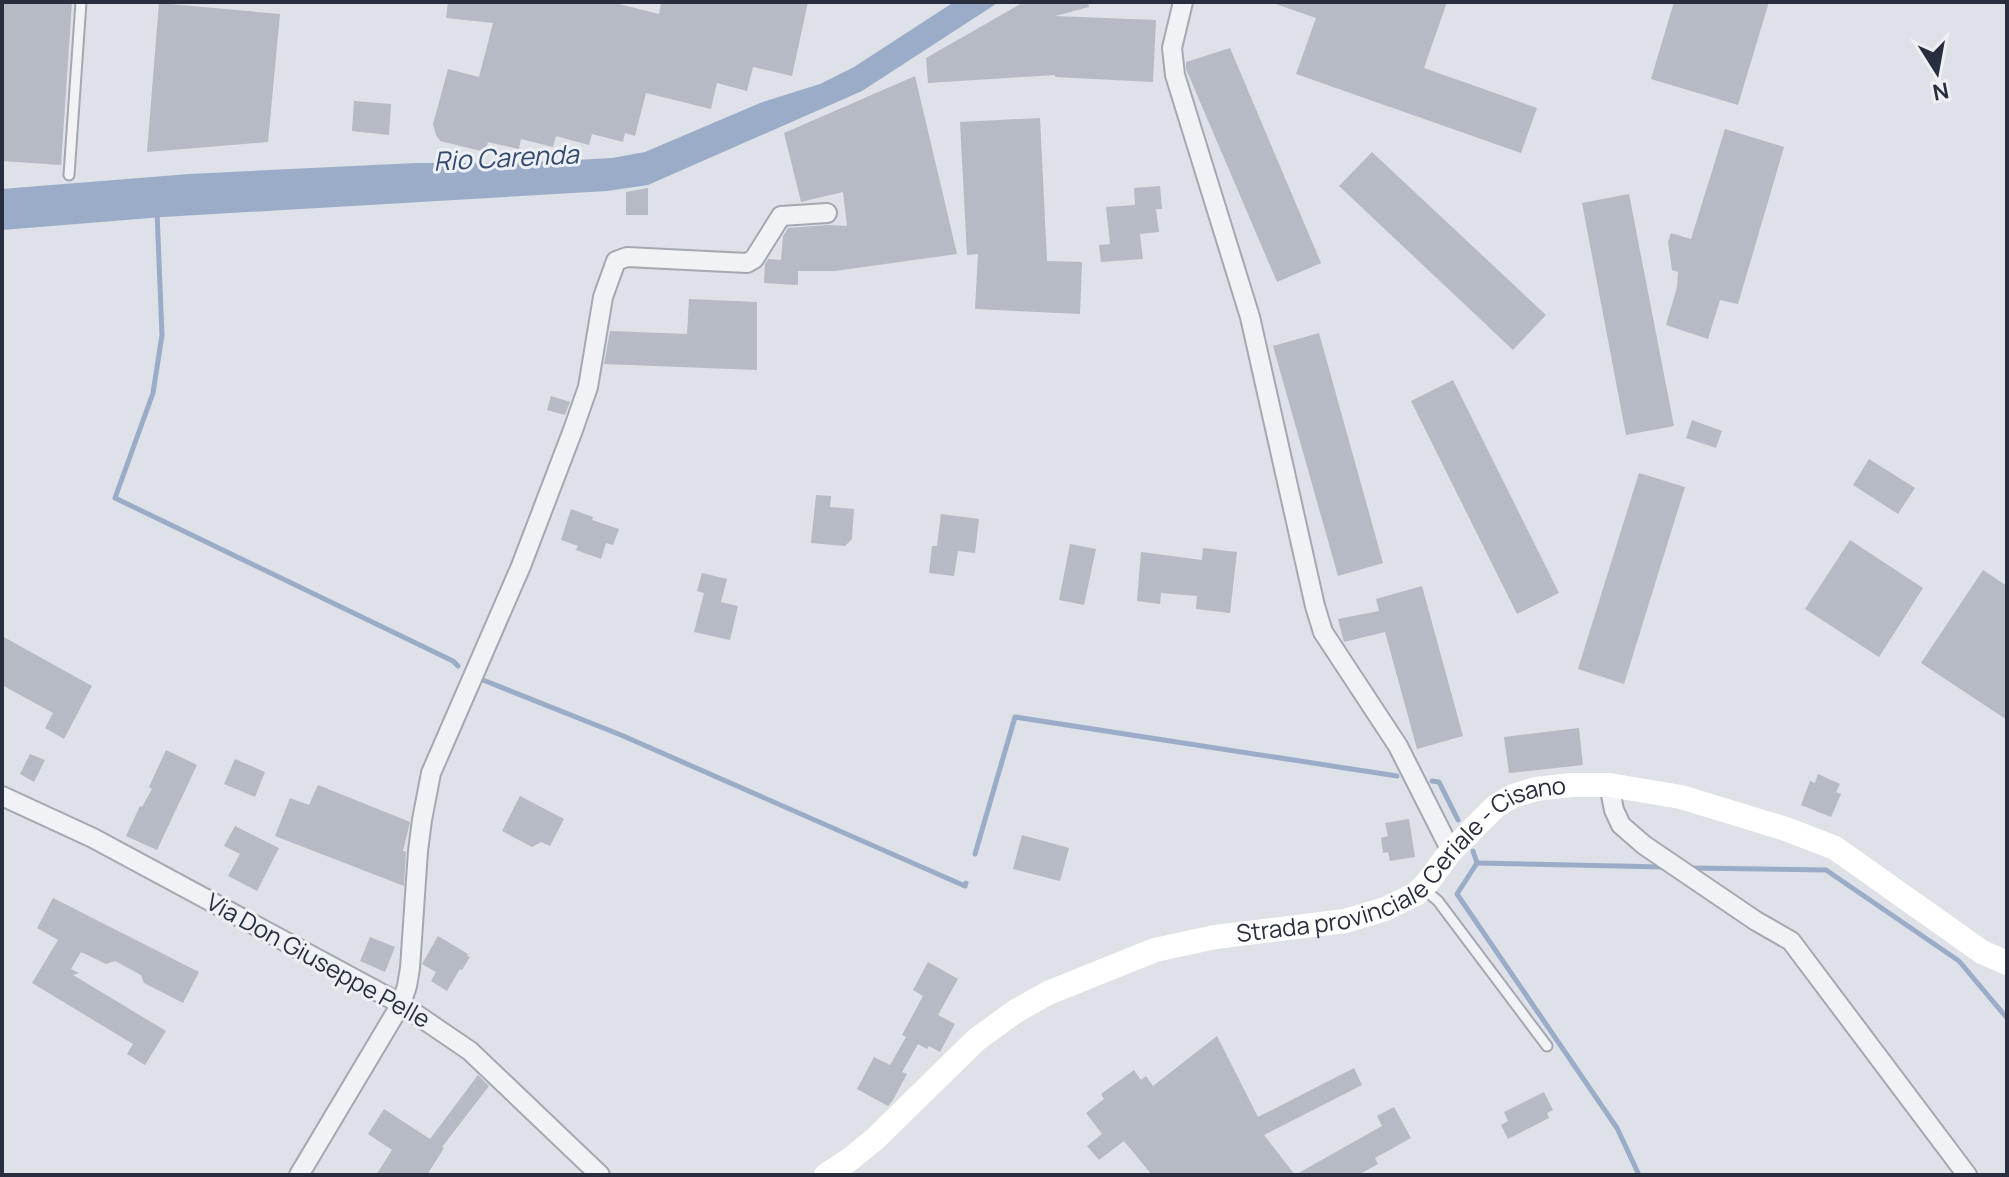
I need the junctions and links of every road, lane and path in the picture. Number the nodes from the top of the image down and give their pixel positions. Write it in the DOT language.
graph roads {
  1 [pos="81,2"];
  2 [pos="1183,2"];
  3 [pos="69,175"];
  4 [pos="827,213"];
  5 [pos="1609,785"];
  6 [pos="2,796"];
  7 [pos="1451,851"];
  8 [pos="1423,888"];
  9 [pos="2007,963"];
  10 [pos="401,1004"];
  11 [pos="1547,1046"];
  12 [pos="299,1175"];
  13 [pos="600,1175"];
  14 [pos="826,1175"];
  15 [pos="1967,1175"];
  1 -- 3 [label="lane"];
  2 -- 7 [label="street"];
  4 -- 10 [label="street"];
  5 -- 7 [label="main road, Strada provinciale Ceriale - Cisano"];
  5 -- 9 [label="main road, Strada provinciale Ceriale - Cisano"];
  5 -- 15 [label="street"];
  6 -- 10 [label="street, Via Don Giuseppe Pelle"];
  7 -- 8 [label="main road, Strada provinciale Ceriale - Cisano"];
  8 -- 11 [label="lane"];
  8 -- 14 [label="main road, Strada provinciale Ceriale - Cisano"];
  10 -- 12 [label="street"];
  10 -- 13 [label="street, Via Don Giuseppe Pelle"];
}
